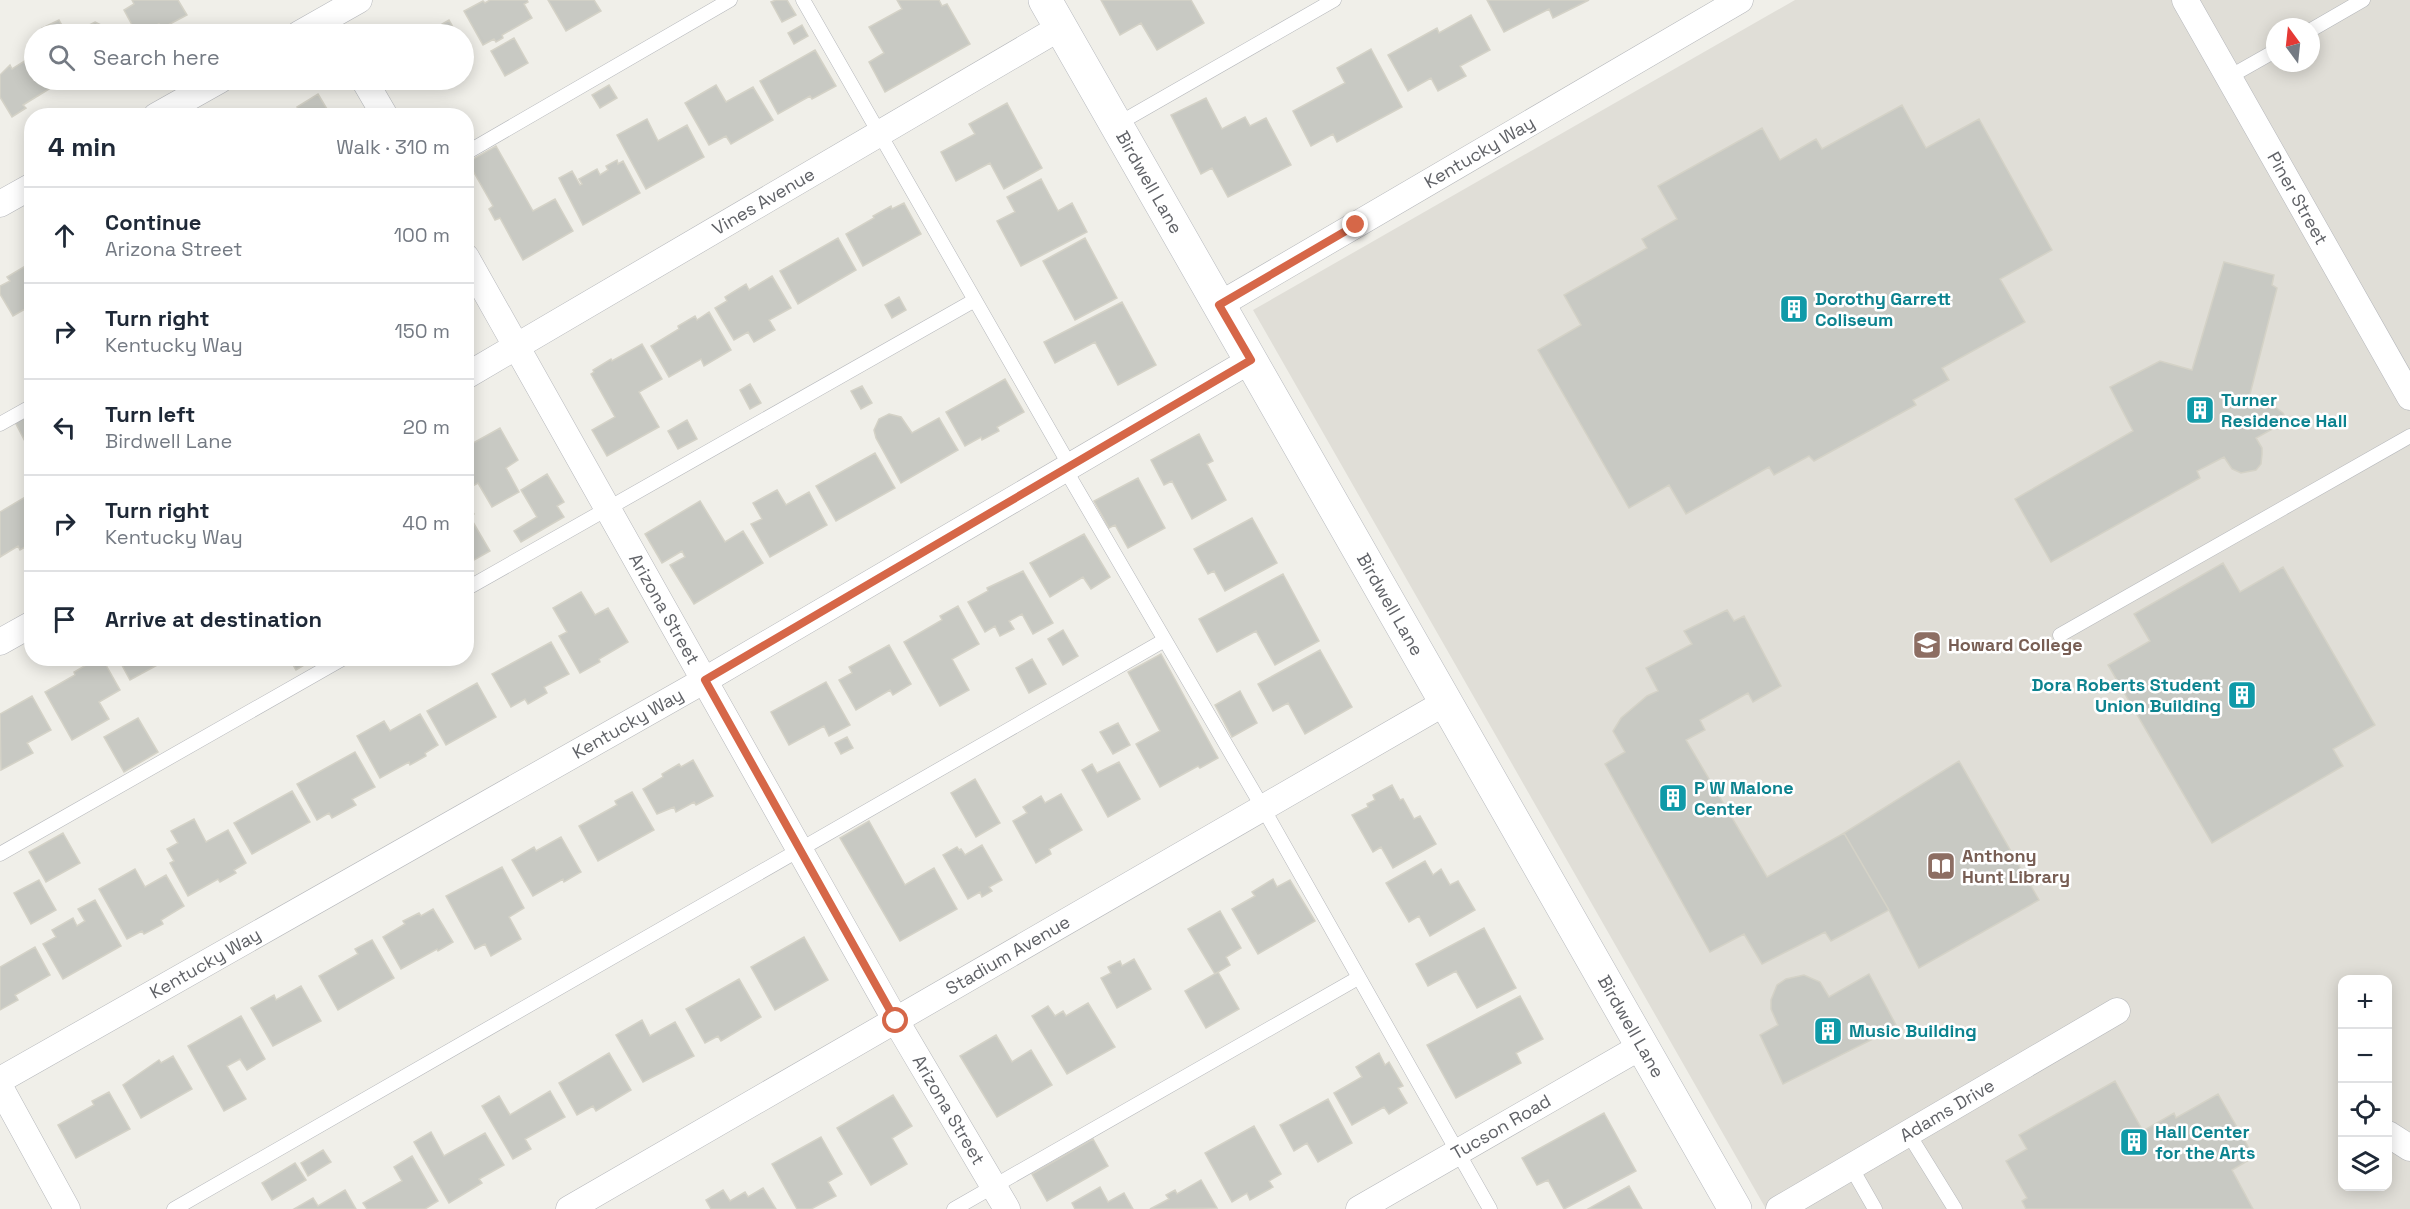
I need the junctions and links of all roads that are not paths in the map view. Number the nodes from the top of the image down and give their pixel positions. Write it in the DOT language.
graph roads {
  1 [pos="359,0"];
  2 [pos="730,0"];
  3 [pos="803,0"];
  4 [pos="1334,0"];
  5 [pos="1740,0"];
  6 [pos="2185,0"];
  7 [pos="2363,0"];
  8 [pos="1053,14"];
  9 [pos="335,24"];
  10 [pos="2320,25"];
  11 [pos="2266,56"];
  12 [pos="2229,77"];
  13 [pos="202,90"];
  14 [pos="370,90"];
  15 [pos="170,108"];
  16 [pos="380,108"];
  17 [pos="1116,125"];
  18 [pos="879,134"];
  19 [pos="474,148"];
  20 [pos="24,190"];
  21 [pos="0,204"];
  22 [pos="474,271"];
  23 [pos="975,300"];
  24 [pos="1219,305"];
  25 [pos="518,346"];
  26 [pos="1251,360"];
  27 [pos="474,371"];
  28 [pos="2410,397"];
  29 [pos="24,410"];
  30 [pos="0,424"];
  31 [pos="2410,436"];
  32 [pos="1067,468"];
  33 [pos="609,508"];
  34 [pos="474,584"];
  35 [pos="24,628"];
  36 [pos="2060,635"];
  37 [pos="1164,641"];
  38 [pos="0,642"];
  39 [pos="331,666"];
  40 [pos="705,680"];
  41 [pos="1446,702"];
  42 [pos="1263,808"];
  43 [pos="800,849"];
  44 [pos="0,854"];
  45 [pos="1358,978"];
  46 [pos="2117,1011"];
  47 [pos="896,1021"];
  48 [pos="1642,1046"];
  49 [pos="0,1080"];
  50 [pos="0,1088"];
  51 [pos="1908,1133"];
  52 [pos="2392,1137"];
  53 [pos="2410,1148"];
  54 [pos="1457,1153"];
  55 [pos="1851,1167"];
  56 [pos="993,1186"];
  57 [pos="67,1209"];
  58 [pos="174,1209"];
  59 [pos="569,1209"];
  60 [pos="954,1209"];
  61 [pos="1006,1209"];
  62 [pos="1359,1209"];
  63 [pos="1490,1209"];
  64 [pos="1736,1209"];
  65 [pos="1779,1209"];
  66 [pos="1875,1209"];
  67 [pos="1955,1209"];
  1 -- 9 [label="street"];
  2 -- 19 [label="lane"];
  3 -- 18 [label="lane"];
  4 -- 17 [label="lane"];
  5 -- 24 [label="street, Kentucky Way"];
  6 -- 12 [label="street, Piner Street"];
  7 -- 10 [label="lane"];
  8 -- 17 [label="main road, Birdwell Lane"];
  8 -- 18 [label="street, Vines Avenue"];
  11 -- 12 [label="lane"];
  12 -- 28 [label="street, Piner Street"];
  13 -- 15 [label="street"];
  14 -- 16 [label="street"];
  17 -- 24 [label="main road, Birdwell Lane"];
  18 -- 23 [label="lane"];
  18 -- 25 [label="street, Vines Avenue"];
  20 -- 21 [label="street"];
  22 -- 25 [label="street, Arizona Street"];
  23 -- 32 [label="lane"];
  23 -- 33 [label="lane"];
  24 -- 26 [label="main road, Birdwell Lane"];
  25 -- 27 [label="street, Vines Avenue"];
  25 -- 33 [label="street, Arizona Street"];
  26 -- 32 [label="street, Kentucky Way"];
  26 -- 41 [label="main road, Birdwell Lane"];
  29 -- 30 [label="lane"];
  31 -- 36 [label="lane"];
  32 -- 37 [label="lane"];
  32 -- 40 [label="street, Kentucky Way"];
  33 -- 34 [label="lane"];
  33 -- 40 [label="street, Arizona Street"];
  35 -- 38 [label="street"];
  37 -- 42 [label="lane"];
  37 -- 43 [label="lane"];
  39 -- 44 [label="lane"];
  40 -- 43 [label="street, Arizona Street"];
  40 -- 49 [label="street, Kentucky Way"];
  41 -- 42 [label="street, Stadium Avenue"];
  41 -- 48 [label="main road, Birdwell Lane"];
  42 -- 45 [label="lane"];
  42 -- 47 [label="street, Stadium Avenue"];
  43 -- 47 [label="street, Arizona Street"];
  43 -- 58 [label="lane"];
  45 -- 54 [label="lane"];
  45 -- 56 [label="lane"];
  46 -- 51 [label="street, Adams Drive"];
  47 -- 56 [label="street, Arizona Street"];
  47 -- 59 [label="street, Stadium Avenue"];
  48 -- 54 [label="street, Tucson Road"];
  48 -- 64 [label="main road, Birdwell Lane"];
  50 -- 57 [label="street"];
  51 -- 55 [label="street, Adams Drive"];
  51 -- 67 [label="lane"];
  52 -- 53 [label="street"];
  54 -- 62 [label="street, Tucson Road"];
  54 -- 63 [label="lane"];
  55 -- 65 [label="street, Adams Drive"];
  55 -- 66 [label="lane"];
  56 -- 60 [label="lane"];
  56 -- 61 [label="street, Arizona Street"];
}
